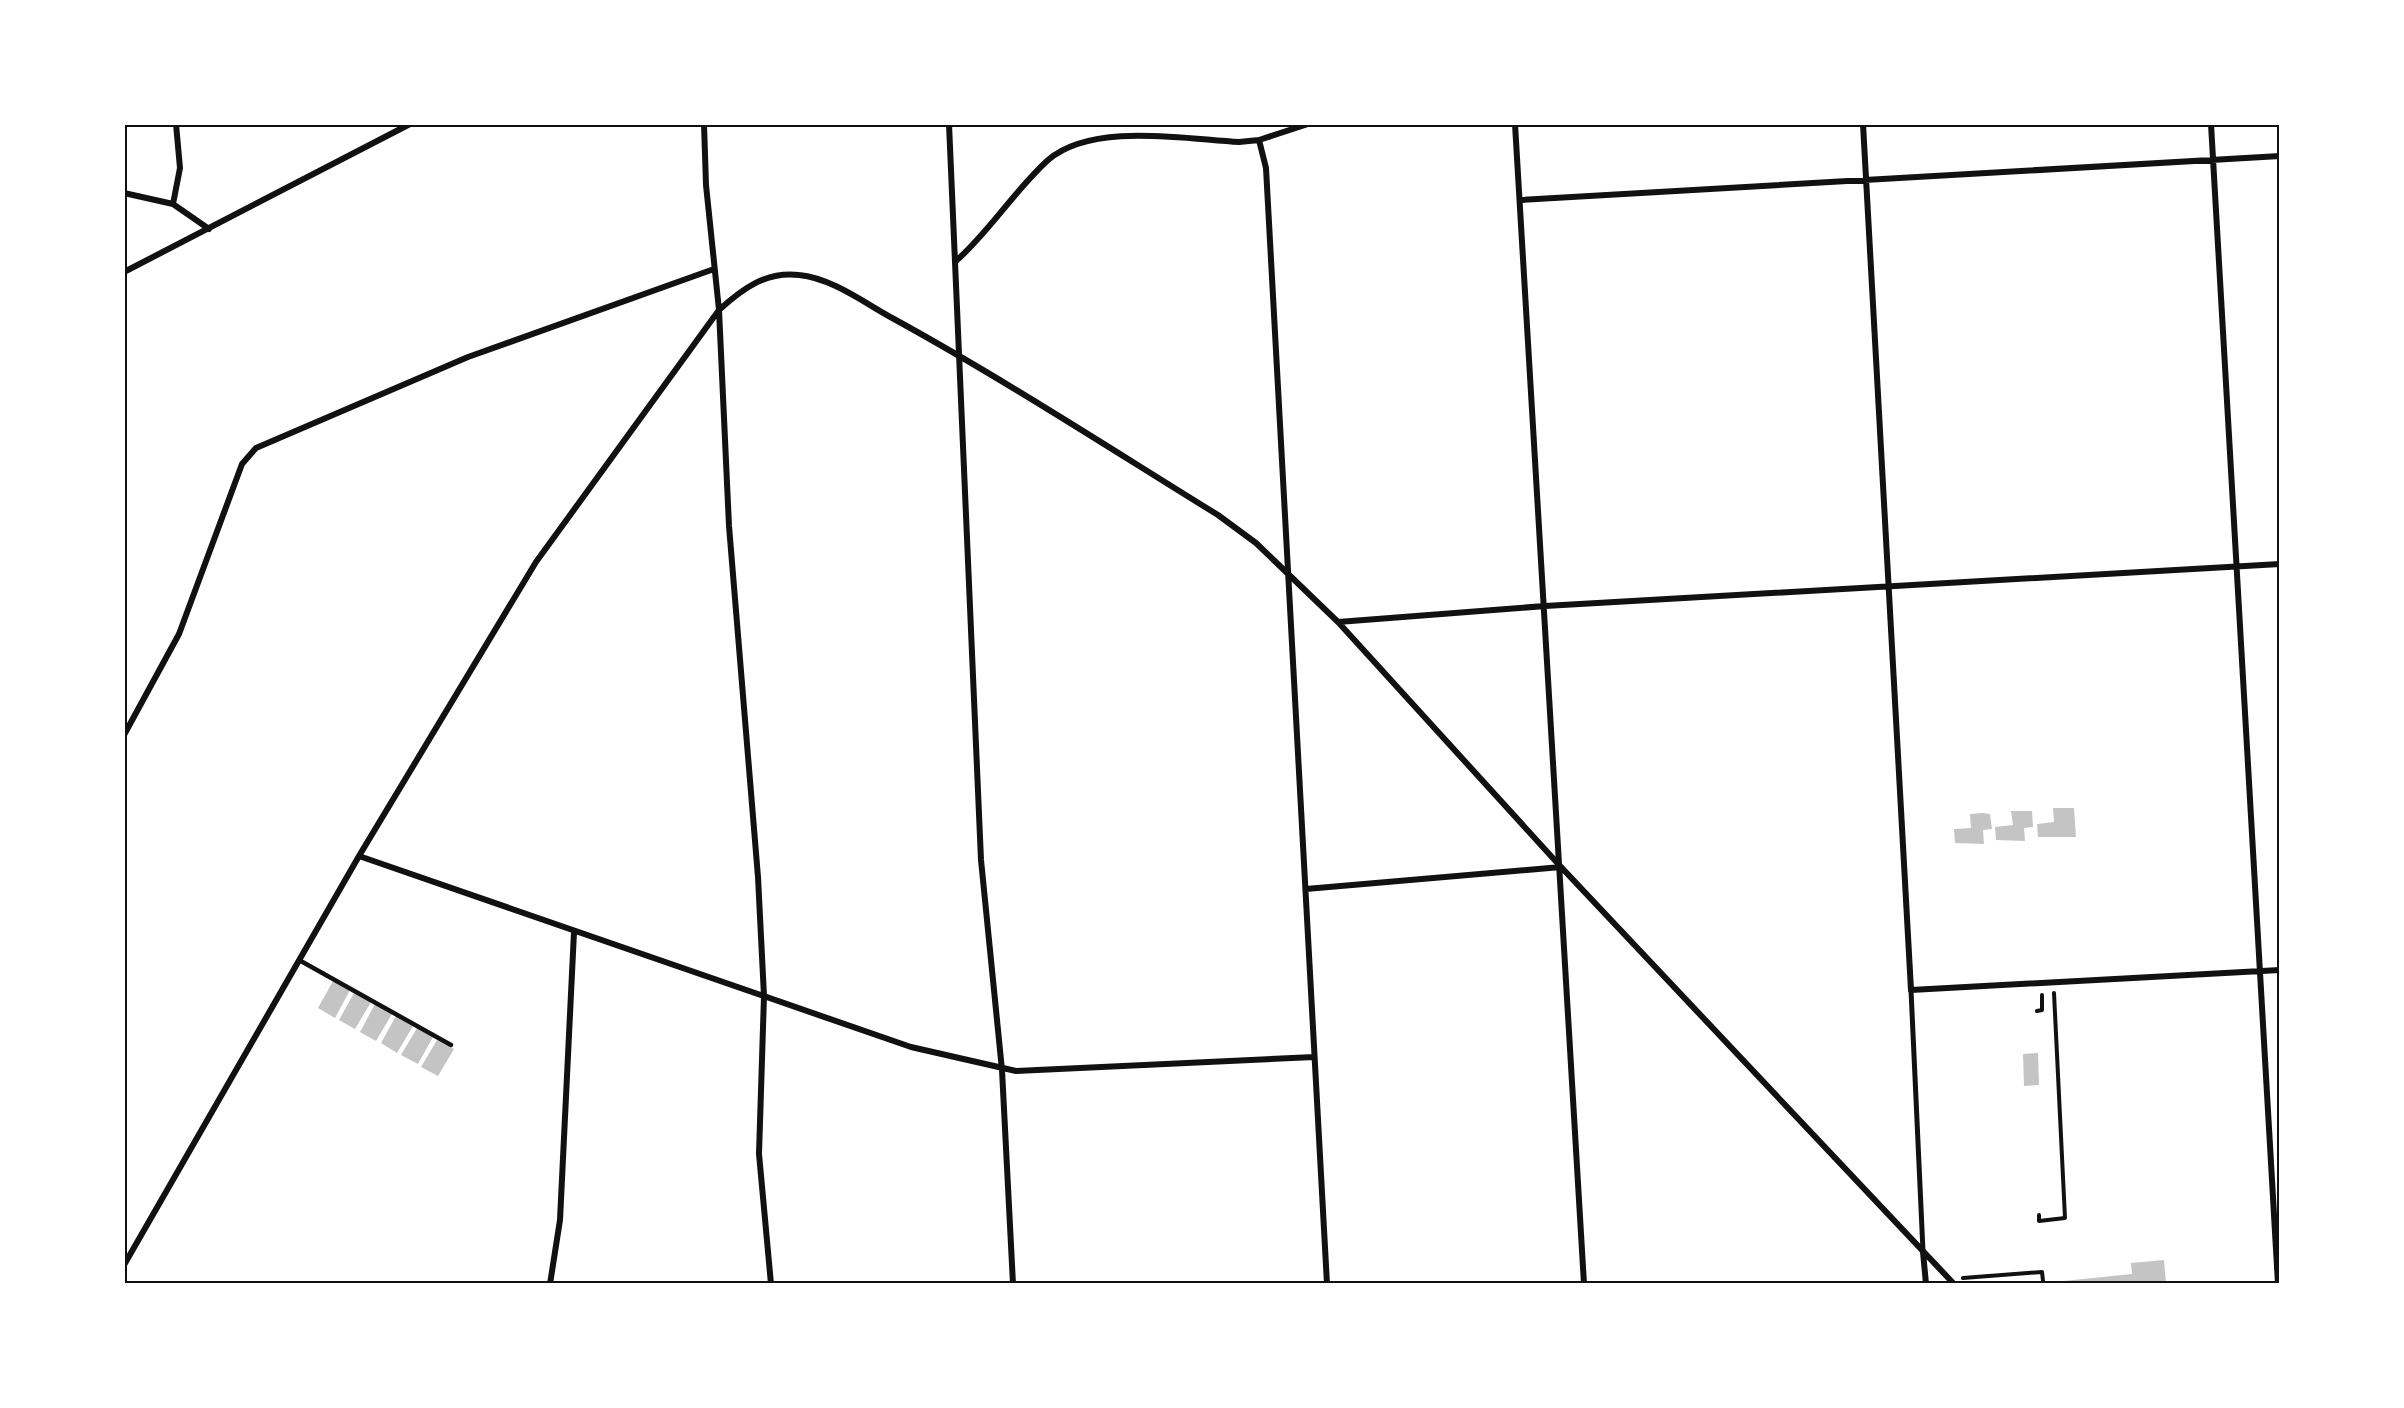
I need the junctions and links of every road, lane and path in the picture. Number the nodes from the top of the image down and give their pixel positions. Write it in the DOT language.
graph roads {
  1 [pos="176,124"];
  2 [pos="410,124"];
  3 [pos="704,124"];
  4 [pos="949,124"];
  5 [pos="1308,124"];
  6 [pos="1515,124"];
  7 [pos="1863,124"];
  8 [pos="2211,124"];
  9 [pos="1259,140"];
  10 [pos="2280,156"];
  11 [pos="2213,160"];
  12 [pos="1866,180"];
  13 [pos="124,193"];
  14 [pos="1521,200"];
  15 [pos="173,204"];
  16 [pos="209,229"];
  17 [pos="956,261"];
  18 [pos="714,269"];
  19 [pos="124,272"];
  20 [pos="719,310"];
  21 [pos="961,356"];
  22 [pos="2280,564"];
  23 [pos="2238,566"];
  24 [pos="1286,570"];
  25 [pos="1888,586"];
  26 [pos="1545,606"];
  27 [pos="1338,622"];
  28 [pos="124,735"];
  29 [pos="359,856"];
  30 [pos="1561,867"];
  31 [pos="1306,889"];
  32 [pos="574,932"];
  33 [pos="298,960"];
  34 [pos="2280,970"];
  35 [pos="2261,971"];
  36 [pos="1911,990"];
  37 [pos="764,996"];
  38 [pos="2037,1011"];
  39 [pos="451,1045"];
  40 [pos="1314,1057"];
  41 [pos="1002,1070"];
  42 [pos="2039,1215"];
  43 [pos="1923,1251"];
  44 [pos="124,1265"];
  45 [pos="1952,1281"];
  46 [pos="2043,1281"];
  47 [pos="550,1284"];
  48 [pos="771,1284"];
  49 [pos="1013,1284"];
  50 [pos="1327,1284"];
  51 [pos="1584,1284"];
  52 [pos="1926,1284"];
  53 [pos="2278,1284"];
  1 -- 15 [label="street"];
  2 -- 16 [label="street"];
  3 -- 18 [label="street"];
  4 -- 17 [label="street"];
  5 -- 9 [label="street"];
  6 -- 14 [label="street"];
  7 -- 12 [label="street"];
  8 -- 11 [label="street"];
  9 -- 17 [label="street"];
  9 -- 24 [label="street"];
  10 -- 11 [label="street"];
  11 -- 12 [label="street"];
  11 -- 23 [label="street"];
  12 -- 14 [label="street"];
  12 -- 25 [label="street"];
  13 -- 15 [label="street"];
  14 -- 26 [label="street"];
  15 -- 16 [label="street"];
  16 -- 19 [label="street"];
  17 -- 21 [label="street"];
  18 -- 20 [label="street"];
  18 -- 28 [label="street"];
  20 -- 21 [label="street"];
  20 -- 29 [label="street"];
  20 -- 37 [label="street"];
  21 -- 24 [label="street"];
  21 -- 41 [label="street"];
  22 -- 23 [label="street"];
  23 -- 25 [label="street"];
  23 -- 35 [label="street"];
  24 -- 27 [label="street"];
  24 -- 31 [label="street"];
  25 -- 26 [label="street"];
  25 -- 36 [label="street"];
  26 -- 27 [label="street"];
  26 -- 30 [label="street"];
  27 -- 30 [label="street"];
  29 -- 32 [label="street"];
  29 -- 33 [label="street"];
  30 -- 31 [label="street"];
  30 -- 43 [label="street"];
  30 -- 51 [label="street"];
  31 -- 40 [label="street"];
  32 -- 37 [label="street"];
  32 -- 47 [label="street"];
  33 -- 39 [label="lane"];
  33 -- 44 [label="street"];
  34 -- 35 [label="street"];
  35 -- 36 [label="street"];
  35 -- 53 [label="street"];
  36 -- 43 [label="street"];
  37 -- 41 [label="street"];
  37 -- 48 [label="street"];
  38 -- 42 [label="path"];
  40 -- 41 [label="street"];
  40 -- 50 [label="street"];
  41 -- 49 [label="street"];
  43 -- 45 [label="street"];
  43 -- 52 [label="street"];
  45 -- 46 [label="path"];
}
